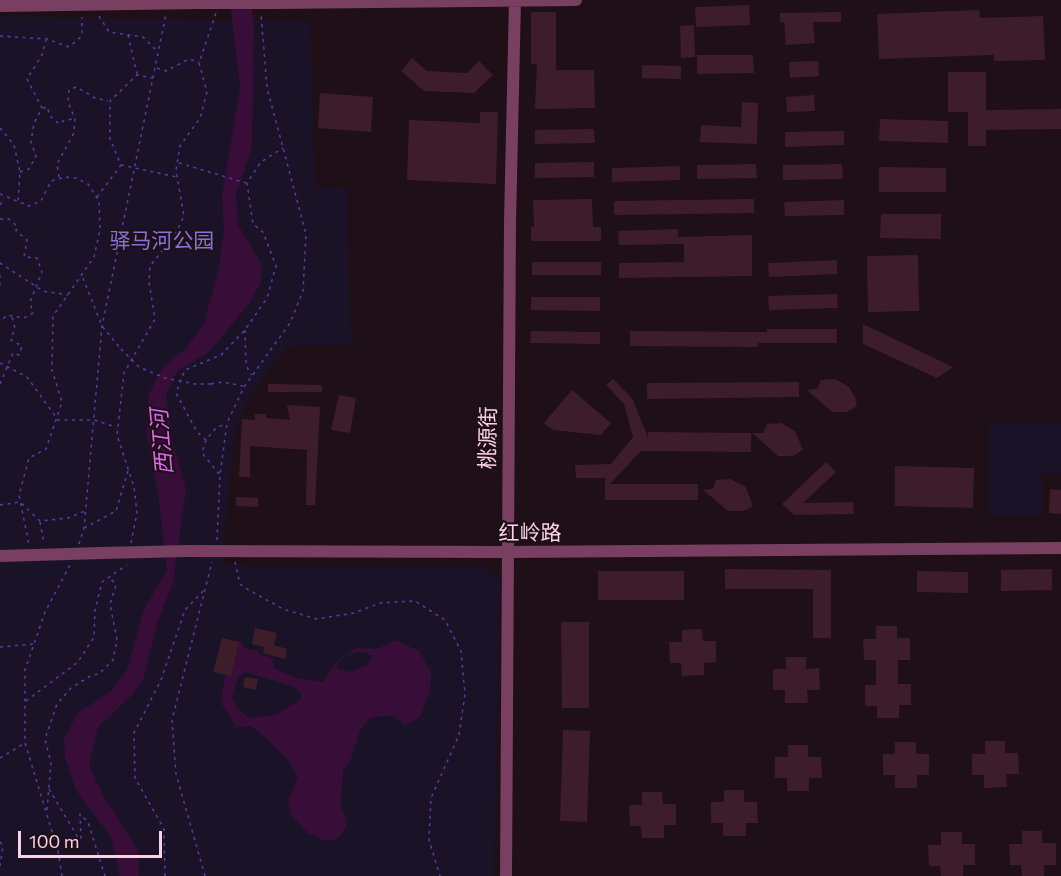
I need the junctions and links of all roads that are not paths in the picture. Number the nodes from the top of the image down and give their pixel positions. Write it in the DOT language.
graph roads {
  1 [pos="576,0"];
  2 [pos="514,1"];
  3 [pos="0,6"];
  4 [pos="1061,548"];
  5 [pos="507,552"];
  6 [pos="0,556"];
  7 [pos="506,876"];
  1 -- 2 [label="street"];
  2 -- 3 [label="street, bridge"];
  2 -- 5 [label="street, 桃源街"];
  4 -- 5 [label="street, 红岭路"];
  5 -- 6 [label="street, 红岭路, bridge"];
  5 -- 7 [label="street, 桃源街"];
}
